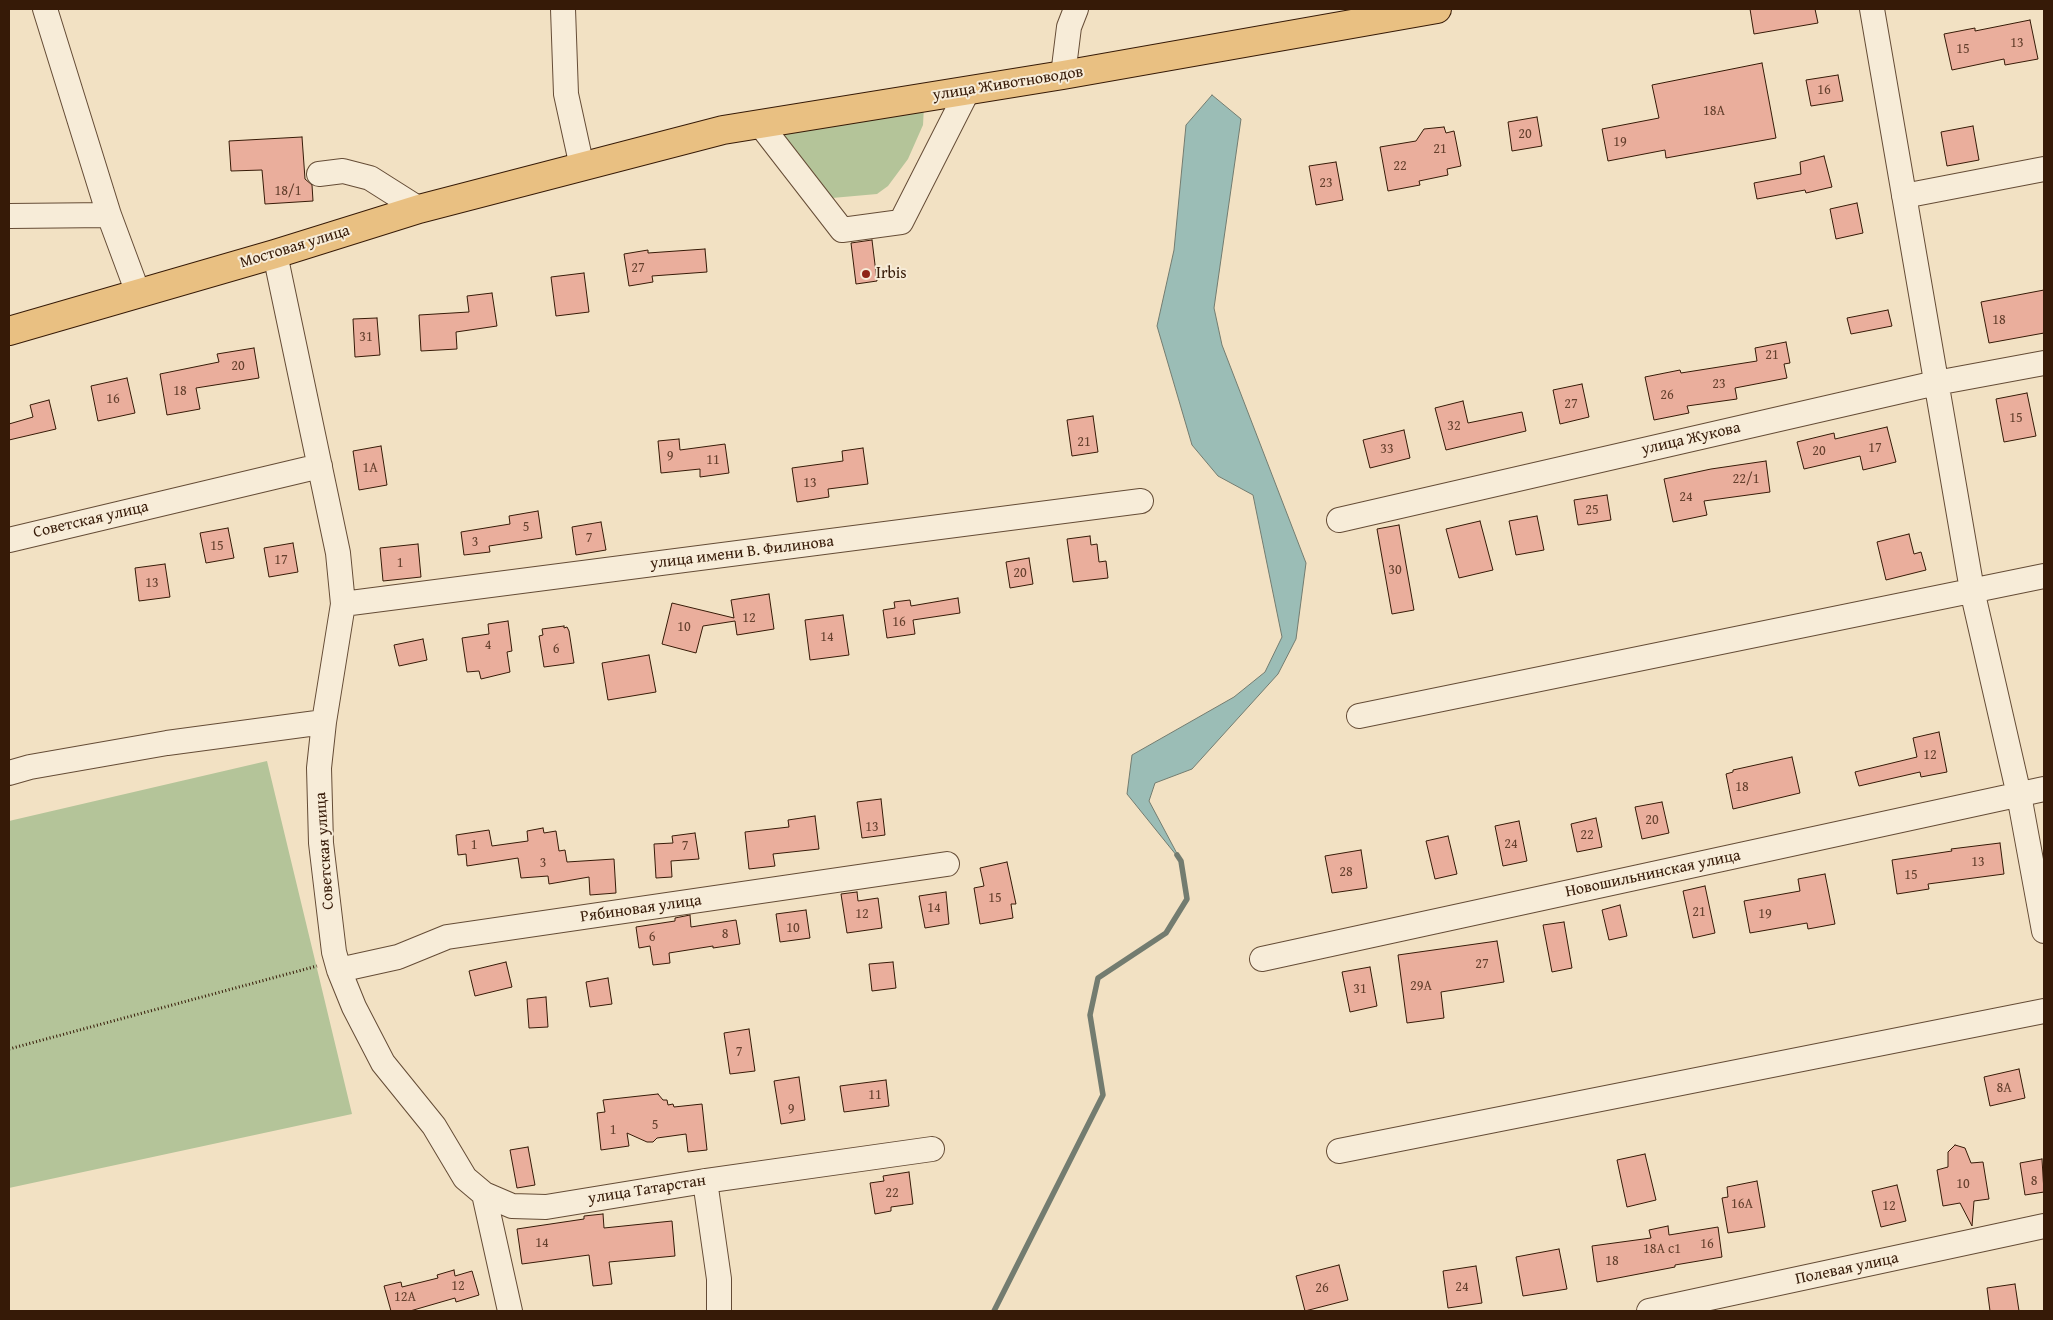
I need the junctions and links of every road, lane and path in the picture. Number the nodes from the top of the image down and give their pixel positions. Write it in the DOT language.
graph roads {
  1 [pos="45,9"];
  2 [pos="564,9"];
  3 [pos="1076,9"];
  4 [pos="1436,9"];
  5 [pos="1872,9"];
  6 [pos="1063,75"];
  7 [pos="968,90"];
  8 [pos="759,123"];
  9 [pos="582,167"];
  10 [pos="2044,169"];
  11 [pos="319,174"];
  12 [pos="1904,196"];
  13 [pos="419,209"];
  14 [pos="109,215"];
  15 [pos="9,216"];
  16 [pos="274,254"];
  17 [pos="138,293"];
  18 [pos="9,331"];
  19 [pos="2044,363"];
  20 [pos="1936,383"];
  21 [pos="320,466"];
  22 [pos="1141,501"];
  23 [pos="1339,520"];
  24 [pos="9,540"];
  25 [pos="2044,576"];
  26 [pos="1972,590"];
  27 [pos="344,604"];
  28 [pos="1359,716"];
  29 [pos="324,722"];
  30 [pos="9,773"];
  31 [pos="2044,790"];
  32 [pos="2019,795"];
  33 [pos="947,864"];
  34 [pos="2044,931"];
  35 [pos="1262,959"];
  36 [pos="336,961"];
  37 [pos="2044,1011"];
  38 [pos="9,1049"];
  39 [pos="932,1149"];
  40 [pos="1339,1151"];
  41 [pos="705,1181"];
  42 [pos="484,1194"];
  43 [pos="2044,1226"];
  44 [pos="510,1311"];
  45 [pos="719,1311"];
  46 [pos="1649,1311"];
  1 -- 14 [label="street"];
  2 -- 9 [label="street"];
  3 -- 6 [label="street"];
  4 -- 6 [label="main road, улица Животноводов"];
  5 -- 12 [label="street"];
  6 -- 7 [label="main road, улица Животноводов"];
  7 -- 8 [label="main road, улица Животноводов"];
  7 -- 8 [label="street"];
  8 -- 9 [label="main road, улица Животноводов"];
  9 -- 13 [label="main road, Мостовая улица"];
  10 -- 12 [label="street"];
  11 -- 13 [label="street"];
  12 -- 20 [label="street"];
  13 -- 16 [label="main road, Мостовая улица"];
  14 -- 15 [label="street"];
  14 -- 17 [label="street"];
  16 -- 17 [label="main road, Мостовая улица"];
  16 -- 21 [label="street, Советская улица"];
  17 -- 18 [label="main road, Мостовая улица"];
  19 -- 20 [label="street, улица Жукова"];
  20 -- 23 [label="street, улица Жукова"];
  20 -- 26 [label="street"];
  21 -- 24 [label="street, Советская улица"];
  21 -- 27 [label="street, Советская улица"];
  22 -- 27 [label="street, улица имени В. Филинова"];
  25 -- 26 [label="street"];
  26 -- 28 [label="street"];
  26 -- 32 [label="street"];
  27 -- 29 [label="street, Советская улица"];
  29 -- 30 [label="street"];
  29 -- 36 [label="street, Советская улица"];
  31 -- 32 [label="street, Новошильнинская улица"];
  32 -- 34 [label="street"];
  32 -- 35 [label="street, Новошильнинская улица"];
  33 -- 36 [label="street, Рябиновая улица"];
  36 -- 38 [label="path"];
  36 -- 42 [label="street, Советская улица"];
  37 -- 40 [label="street"];
  39 -- 41 [label="street, улица Татарстан"];
  41 -- 42 [label="street, улица Татарстан"];
  41 -- 45 [label="street"];
  42 -- 44 [label="street"];
  43 -- 46 [label="street, Полевая улица"];
}
